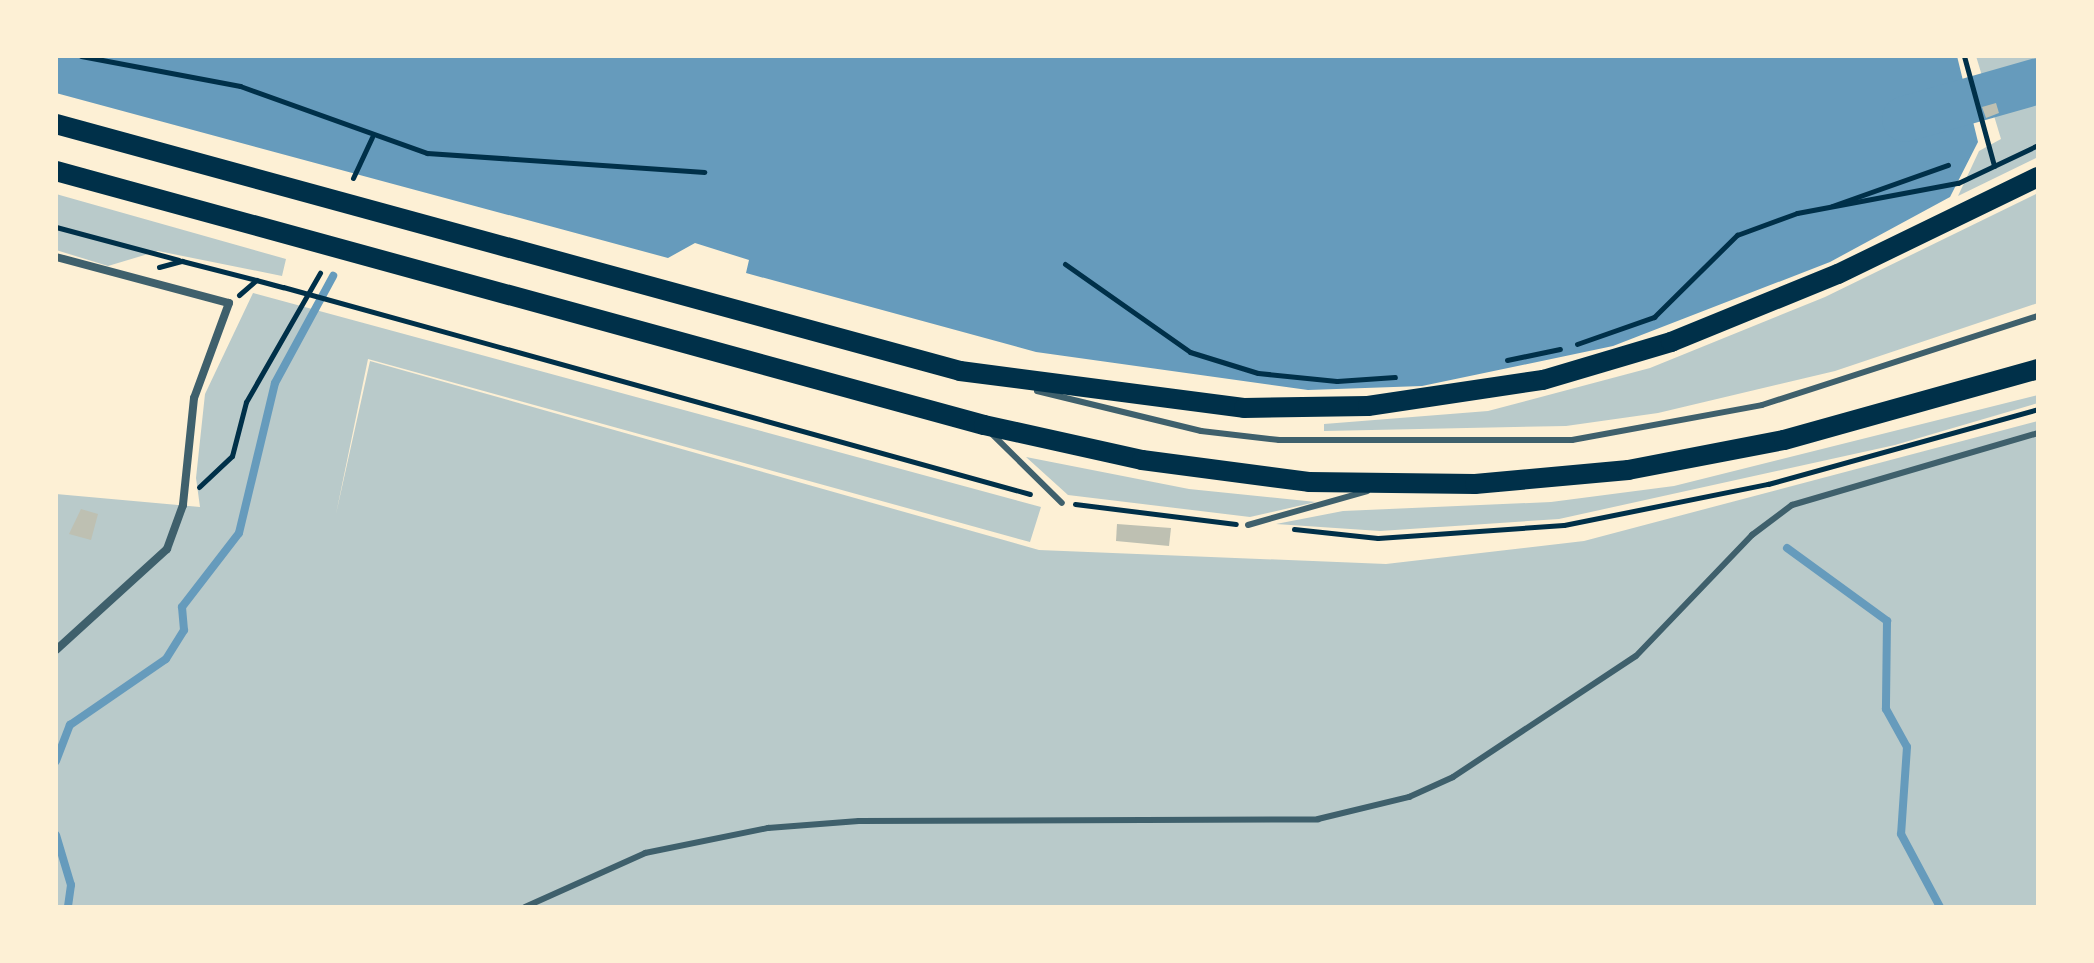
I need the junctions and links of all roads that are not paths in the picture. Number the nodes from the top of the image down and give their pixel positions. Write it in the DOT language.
graph roads {
  1 [pos="56,124"];
  2 [pos="56,171"];
  3 [pos="2038,177"];
  4 [pos="56,257"];
  5 [pos="2038,316"];
  6 [pos="2038,369"];
  7 [pos="960,371"];
  8 [pos="984,425"];
  9 [pos="2038,433"];
  10 [pos="1385,485"];
  11 [pos="1062,503"];
  12 [pos="1248,525"];
  13 [pos="56,650"];
  14 [pos="525,907"];
  1 -- 7 [label="main road"];
  2 -- 8 [label="main road"];
  3 -- 7 [label="main road"];
  4 -- 13 [label="street"];
  5 -- 7 [label="lane"];
  6 -- 10 [label="main road"];
  8 -- 10 [label="main road"];
  8 -- 11 [label="lane"];
  9 -- 14 [label="lane"];
  10 -- 12 [label="lane"];
}
